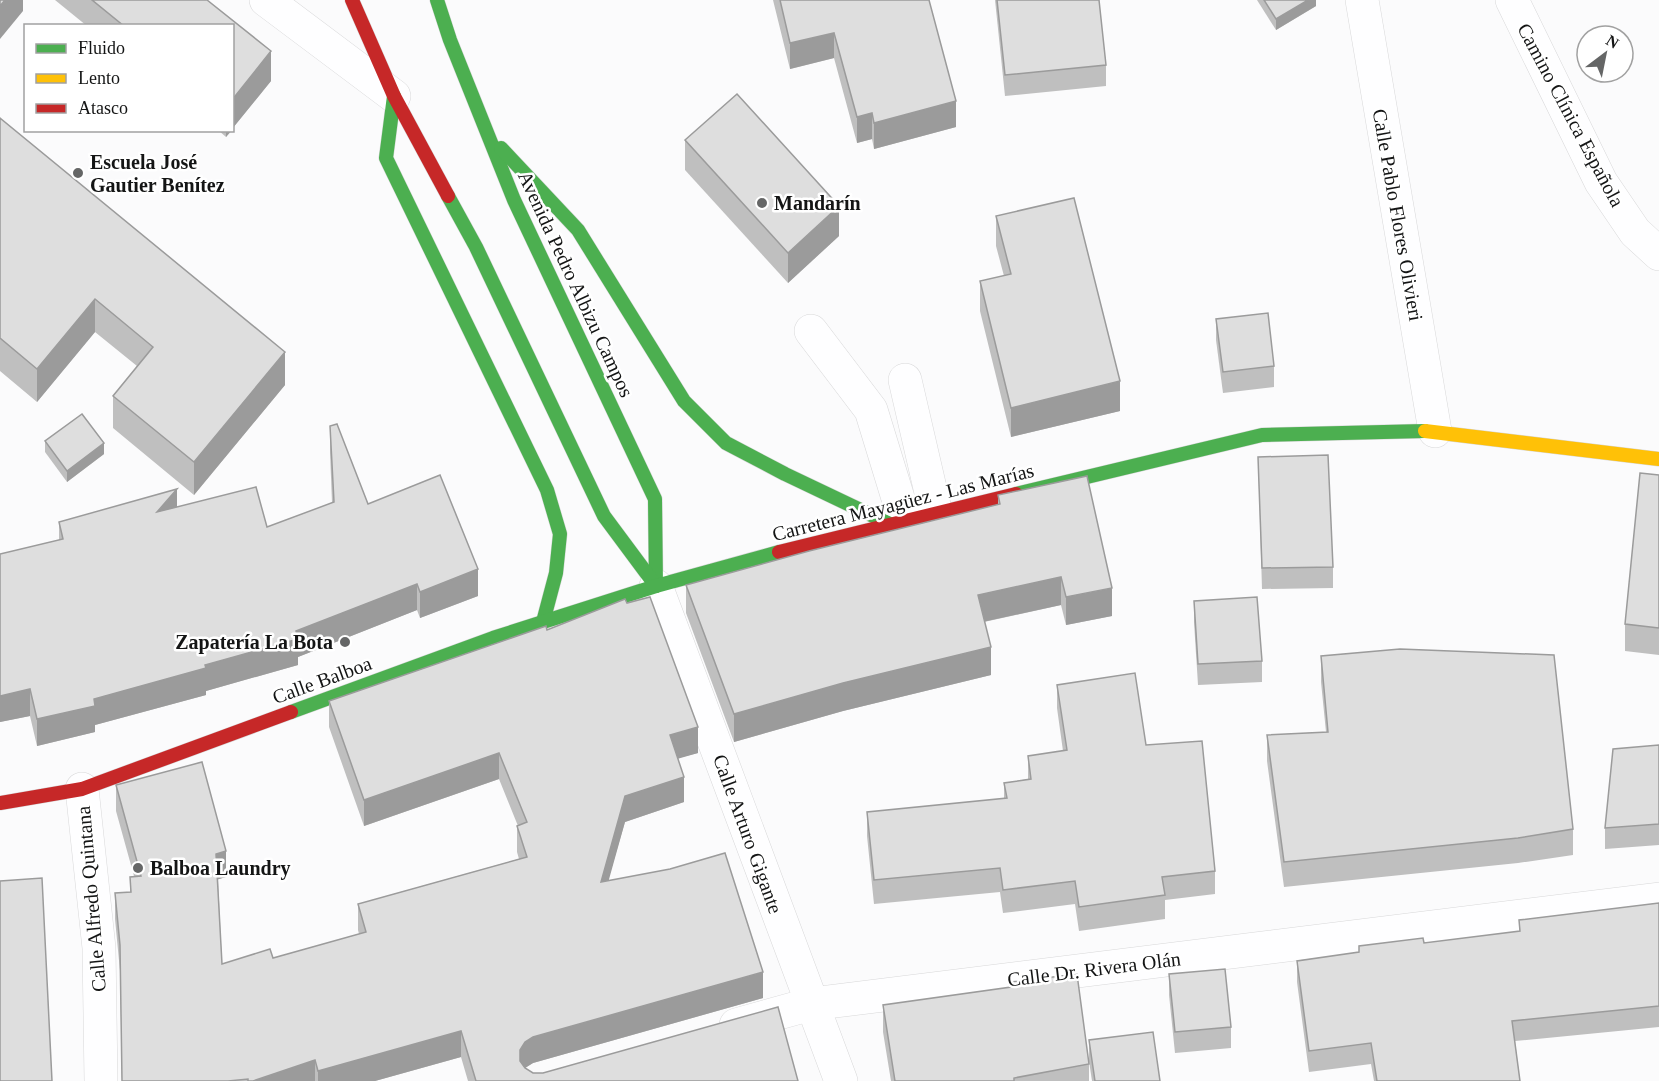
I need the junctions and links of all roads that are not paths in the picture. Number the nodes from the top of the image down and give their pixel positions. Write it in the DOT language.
graph roads {
  1 [pos="266,0"];
  2 [pos="352,0"];
  3 [pos="437,0"];
  4 [pos="1362,0"];
  5 [pos="1512,0"];
  6 [pos="394,96"];
  7 [pos="488,135"];
  8 [pos="1659,254"];
  9 [pos="811,331"];
  10 [pos="905,380"];
  11 [pos="1435,431"];
  12 [pos="1659,459"];
  13 [pos="936,514"];
  14 [pos="897,523"];
  15 [pos="656,586"];
  16 [pos="543,622"];
  17 [pos="82,789"];
  18 [pos="0,803"];
  19 [pos="1659,899"];
  20 [pos="811,1004"];
  21 [pos="709,1033"];
  22 [pos="101,1081"];
  23 [pos="841,1081"];
  1 -- 6 [label="street"];
  2 -- 6 [label="main road"];
  3 -- 7 [label="main road, Avenida Pedro Albizu Campos"];
  4 -- 11 [label="street, Calle Pablo Flores Olivieri"];
  5 -- 8 [label="street, Camino Clínica Española"];
  6 -- 15 [label="main road"];
  6 -- 16 [label="main road"];
  7 -- 14 [label="main road"];
  7 -- 15 [label="main road, Avenida Pedro Albizu Campos"];
  9 -- 14 [label="street"];
  10 -- 13 [label="street"];
  11 -- 12 [label="main road, Carretera Mayagüez - Las Marías"];
  11 -- 13 [label="main road, Carretera Mayagüez - Las Marías"];
  13 -- 14 [label="main road, Carretera Mayagüez - Las Marías"];
  14 -- 15 [label="main road, Carretera Mayagüez - Las Marías"];
  15 -- 16 [label="main road, Calle Balboa"];
  15 -- 20 [label="street, Calle Arturo Gigante"];
  16 -- 17 [label="main road, Calle Balboa"];
  17 -- 18 [label="main road, Calle Balboa"];
  17 -- 22 [label="street, Calle Alfredo Quintana"];
  19 -- 20 [label="street, Calle Dr. Rivera Olán"];
  20 -- 21 [label="street, Calle Dr. Rivera Olán"];
  20 -- 23 [label="street, Calle Arturo Gigante"];
}
